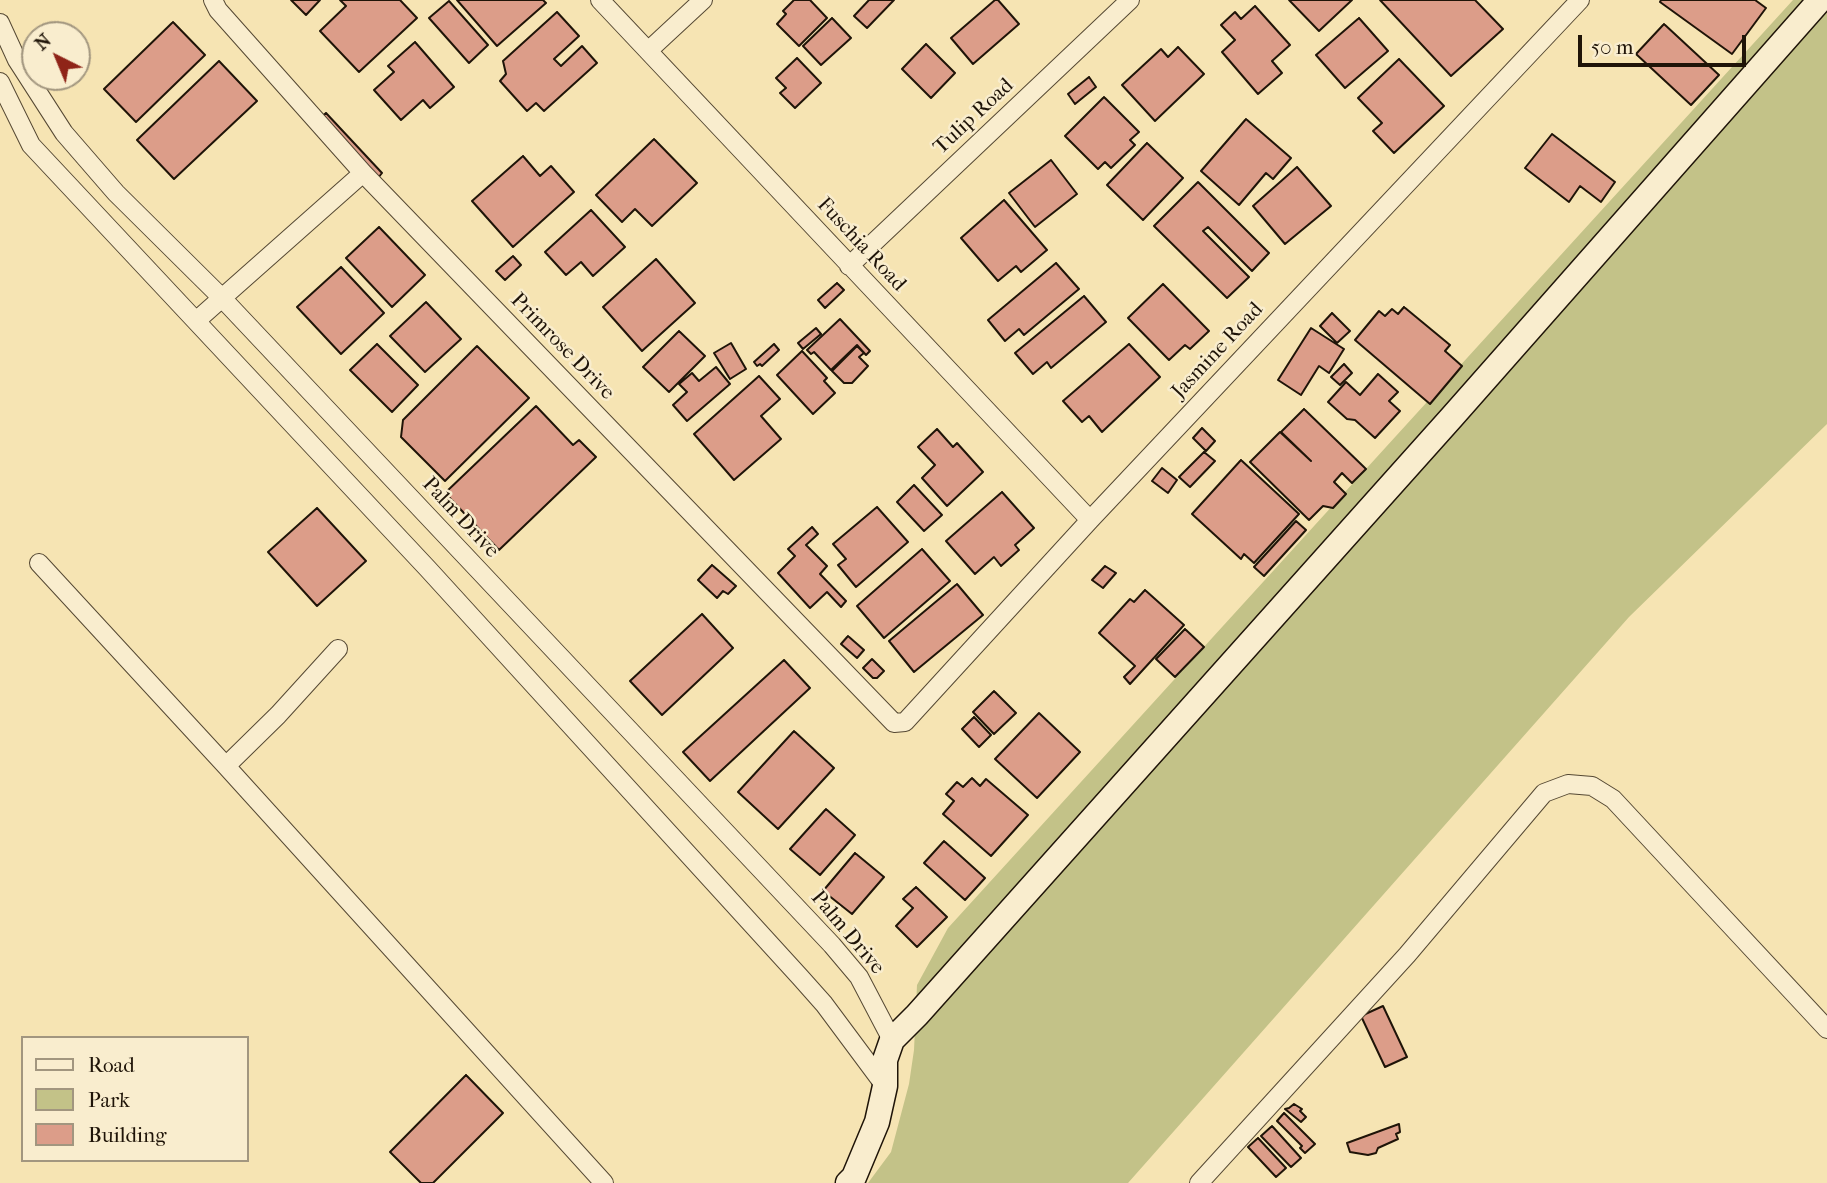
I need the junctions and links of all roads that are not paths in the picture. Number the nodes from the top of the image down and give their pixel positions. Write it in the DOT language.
graph roads {
  1 [pos="600,0"];
  2 [pos="703,0"];
  3 [pos="1130,0"];
  4 [pos="1580,0"];
  5 [pos="1820,0"];
  6 [pos="220,4"];
  7 [pos="0,23"];
  8 [pos="648,51"];
  9 [pos="0,82"];
  10 [pos="363,173"];
  11 [pos="849,266"];
  12 [pos="222,298"];
  13 [pos="196,321"];
  14 [pos="1090,520"];
  15 [pos="39,563"];
  16 [pos="338,649"];
  17 [pos="887,718"];
  18 [pos="226,766"];
  19 [pos="1827,1028"];
  20 [pos="892,1040"];
  21 [pos="885,1087"];
  22 [pos="604,1183"];
  23 [pos="848,1183"];
  24 [pos="1199,1183"];
  1 -- 8 [label="street, Fuschia Road"];
  2 -- 8 [label="street"];
  3 -- 11 [label="street, Tulip Road"];
  4 -- 14 [label="street, Jasmine Road"];
  5 -- 20 [label="street"];
  6 -- 10 [label="street, Primrose Drive"];
  7 -- 12 [label="street, Palm Drive"];
  8 -- 11 [label="street, Fuschia Road"];
  9 -- 13 [label="street"];
  10 -- 12 [label="street"];
  10 -- 17 [label="street, Primrose Drive"];
  11 -- 14 [label="street, Fuschia Road"];
  12 -- 13 [label="street"];
  12 -- 20 [label="street, Palm Drive"];
  13 -- 21 [label="street"];
  14 -- 17 [label="street, Jasmine Road"];
  15 -- 18 [label="street"];
  16 -- 18 [label="street"];
  18 -- 22 [label="street"];
  19 -- 24 [label="street"];
  20 -- 21 [label="street"];
  21 -- 23 [label="street"];
}
